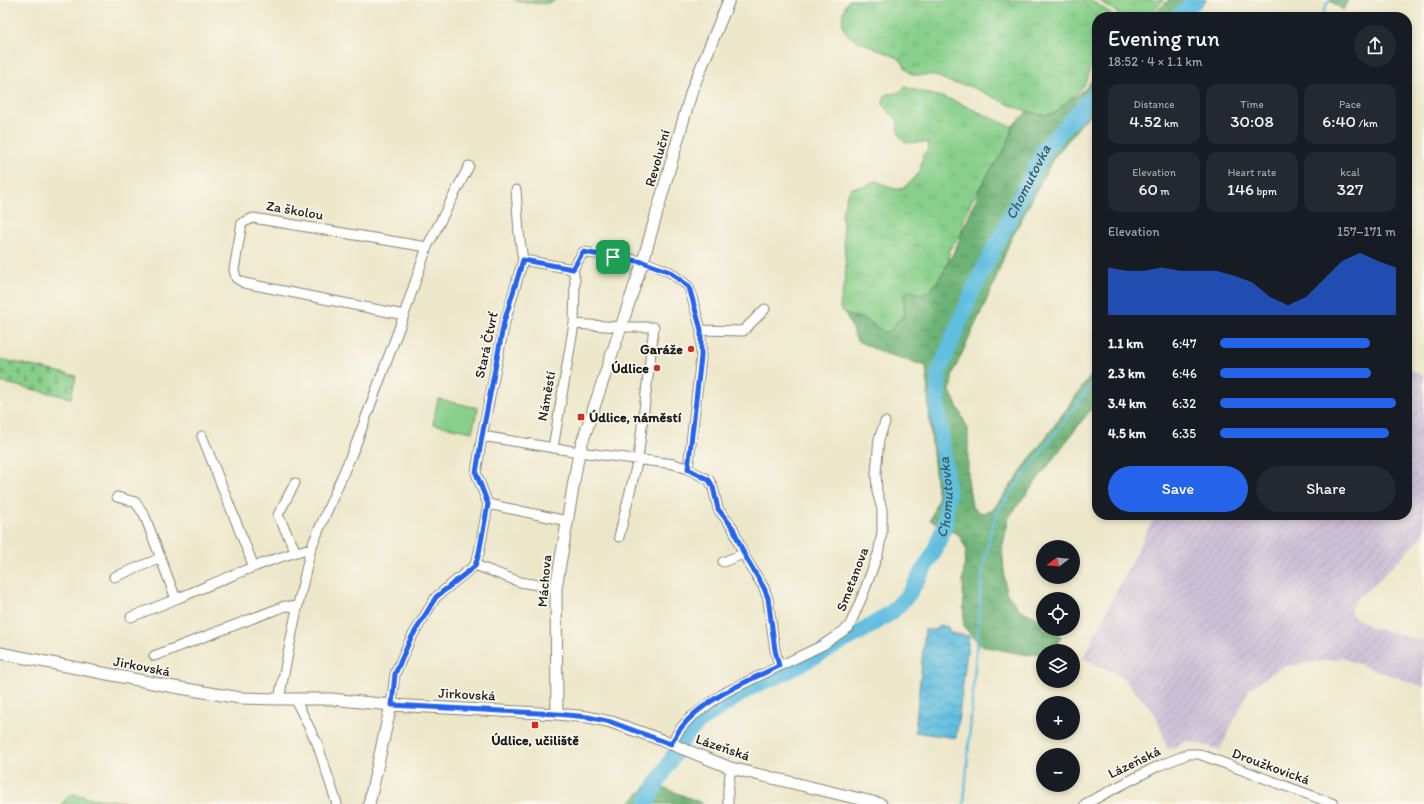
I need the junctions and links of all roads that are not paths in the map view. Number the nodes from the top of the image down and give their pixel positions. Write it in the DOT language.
graph roads {
  1 [pos="729,0"];
  2 [pos="469,166"];
  3 [pos="516,190"];
  4 [pos="427,247"];
  5 [pos="523,260"];
  6 [pos="643,262"];
  7 [pos="573,269"];
  8 [pos="765,309"];
  9 [pos="404,315"];
  10 [pos="574,324"];
  11 [pos="620,327"];
  12 [pos="701,330"];
  13 [pos="885,422"];
  14 [pos="202,436"];
  15 [pos="482,436"];
  16 [pos="552,448"];
  17 [pos="578,452"];
  18 [pos="638,459"];
  19 [pos="688,469"];
  20 [pos="295,483"];
  21 [pos="117,497"];
  22 [pos="488,504"];
  23 [pos="567,521"];
  24 [pos="619,537"];
  25 [pos="311,548"];
  26 [pos="296,552"];
  27 [pos="744,554"];
  28 [pos="161,558"];
  29 [pos="723,562"];
  30 [pos="475,566"];
  31 [pos="254,568"];
  32 [pos="114,577"];
  33 [pos="556,588"];
  34 [pos="176,599"];
  35 [pos="297,607"];
  36 [pos="131,617"];
  37 [pos="0,653"];
  38 [pos="154,656"];
  39 [pos="779,666"];
  40 [pos="279,699"];
  41 [pos="295,699"];
  42 [pos="392,705"];
  43 [pos="557,714"];
  44 [pos="677,746"];
  45 [pos="1199,754"];
  46 [pos="731,768"];
  47 [pos="337,804"];
  48 [pos="369,804"];
  49 [pos="728,804"];
  50 [pos="881,804"];
  51 [pos="1085,804"];
  52 [pos="1334,804"];
  1 -- 6 [label="street, Revoluční"];
  2 -- 4 [label="street"];
  3 -- 5 [label="street, Stará Čtvrť"];
  4 -- 9 [label="street"];
  4 -- 9 [label="street, Za školou"];
  5 -- 7 [label="street"];
  5 -- 15 [label="street, Stará Čtvrť"];
  6 -- 7 [label="street"];
  6 -- 11 [label="street, Revoluční"];
  6 -- 12 [label="street"];
  7 -- 10 [label="street, Náměstí"];
  8 -- 12 [label="street"];
  9 -- 25 [label="street"];
  10 -- 11 [label="street"];
  10 -- 16 [label="street, Náměstí"];
  11 -- 17 [label="street"];
  11 -- 18 [label="street"];
  12 -- 19 [label="street"];
  13 -- 39 [label="street, Smetanova"];
  14 -- 31 [label="street"];
  15 -- 16 [label="street"];
  15 -- 22 [label="street, Stará Čtvrť"];
  16 -- 17 [label="street"];
  17 -- 18 [label="street"];
  17 -- 23 [label="street, Máchova"];
  18 -- 19 [label="street"];
  18 -- 24 [label="street"];
  19 -- 27 [label="street"];
  20 -- 26 [label="street"];
  21 -- 28 [label="street"];
  22 -- 23 [label="street"];
  22 -- 30 [label="street"];
  23 -- 33 [label="street, Máchova"];
  25 -- 26 [label="street"];
  25 -- 35 [label="street"];
  26 -- 31 [label="street"];
  27 -- 29 [label="street"];
  27 -- 39 [label="street"];
  28 -- 32 [label="street"];
  28 -- 34 [label="street"];
  30 -- 33 [label="street"];
  30 -- 42 [label="street"];
  31 -- 34 [label="street"];
  33 -- 43 [label="street, Máchova"];
  34 -- 36 [label="street"];
  35 -- 38 [label="street"];
  35 -- 40 [label="street"];
  37 -- 40 [label="street, Jirkovská"];
  39 -- 44 [label="street, Smetanova"];
  40 -- 41 [label="street, Jirkovská"];
  41 -- 42 [label="street, Jirkovská"];
  41 -- 47 [label="street"];
  42 -- 43 [label="street, Jirkovská"];
  42 -- 48 [label="street"];
  43 -- 44 [label="street, Lázeňská"];
  44 -- 46 [label="street, Lázeňská"];
  45 -- 51 [label="street, Lázeňská"];
  45 -- 52 [label="street, Droužkovická"];
  46 -- 49 [label="street"];
  46 -- 50 [label="street, Lázeňská"];
}
